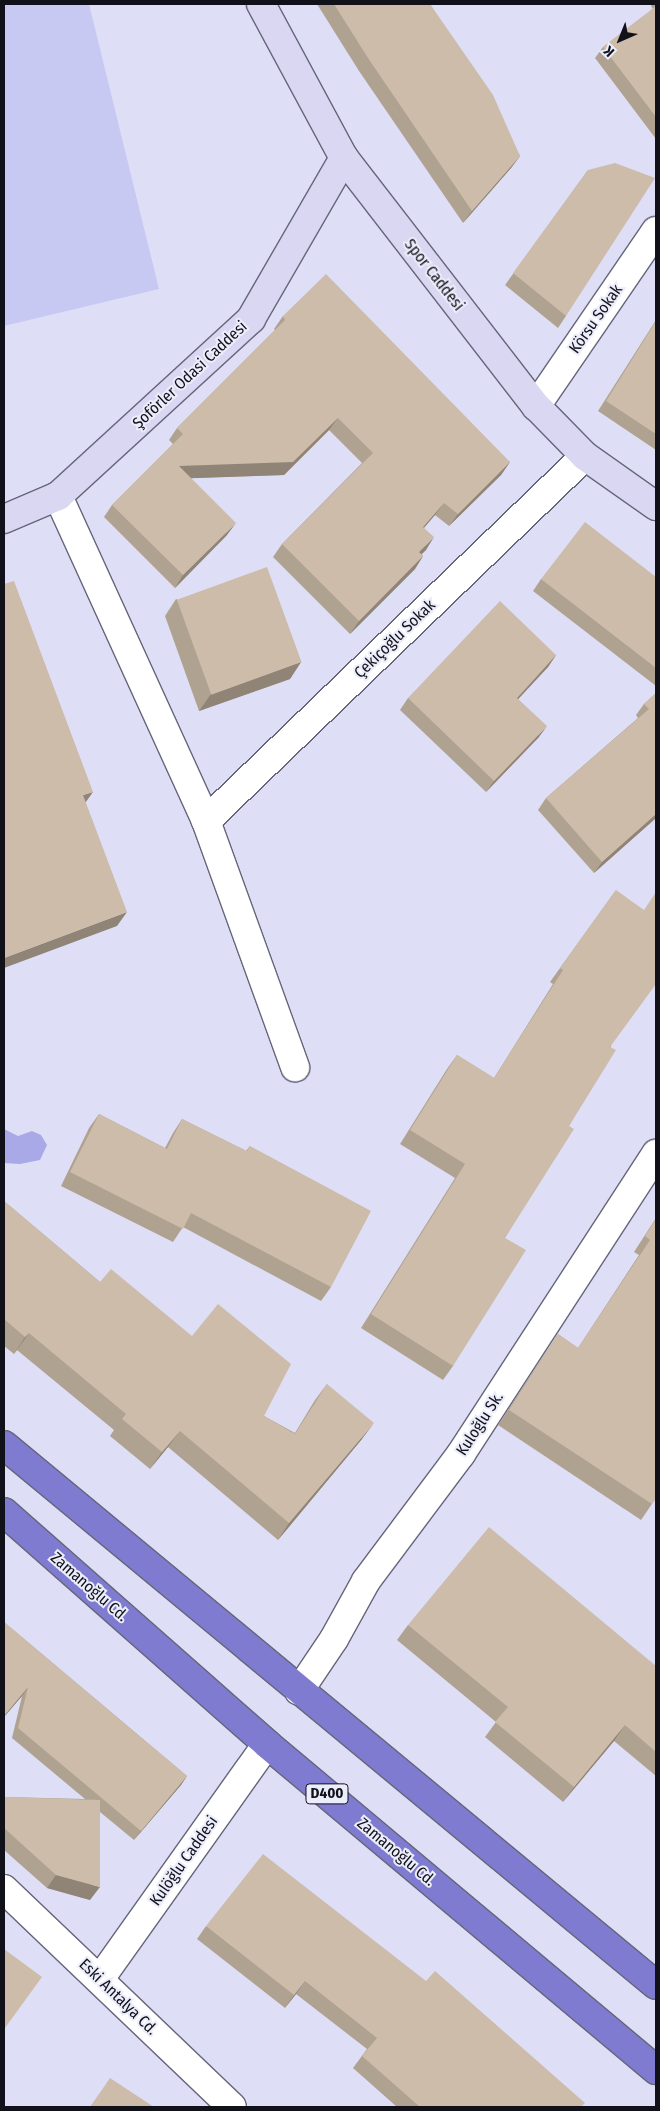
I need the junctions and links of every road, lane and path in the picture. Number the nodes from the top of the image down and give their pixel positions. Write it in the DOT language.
graph roads {
  1 [pos="261,4"];
  2 [pos="344,158"];
  3 [pos="656,231"];
  4 [pos="536,406"];
  5 [pos="585,456"];
  6 [pos="58,496"];
  7 [pos="656,506"];
  8 [pos="4,519"];
  9 [pos="206,822"];
  10 [pos="295,1067"];
  11 [pos="656,1154"];
  12 [pos="4,1446"];
  13 [pos="4,1512"];
  14 [pos="299,1691"];
  15 [pos="267,1744"];
  16 [pos="4,1889"];
  17 [pos="100,1979"];
  18 [pos="656,1986"];
  19 [pos="656,2070"];
  20 [pos="232,2107"];
  1 -- 2 [label="street, Spor Caddesi"];
  2 -- 4 [label="street, Spor Caddesi"];
  2 -- 6 [label="street, Şoförler Odasi Caddesi"];
  3 -- 4 [label="street, Körsu Sokak"];
  4 -- 5 [label="street, Spor Caddesi"];
  5 -- 7 [label="street, Spor Caddesi"];
  5 -- 9 [label="street, Çekiçoğlu Sokak"];
  6 -- 8 [label="street, Şoförler Odasi Caddesi"];
  6 -- 9 [label="street"];
  9 -- 10 [label="street"];
  11 -- 14 [label="street, Kuloğlu Sk."];
  12 -- 14 [label="highway"];
  13 -- 15 [label="highway, Zamanoğlu Cd. / D400"];
  14 -- 18 [label="highway"];
  15 -- 17 [label="street, Kulöğlu Caddesi"];
  15 -- 19 [label="highway, Zamanoğlu Cd. / D400"];
  16 -- 17 [label="street, Eski Antalya Cd."];
  17 -- 20 [label="street, Eski Antalya Cd."];
}
